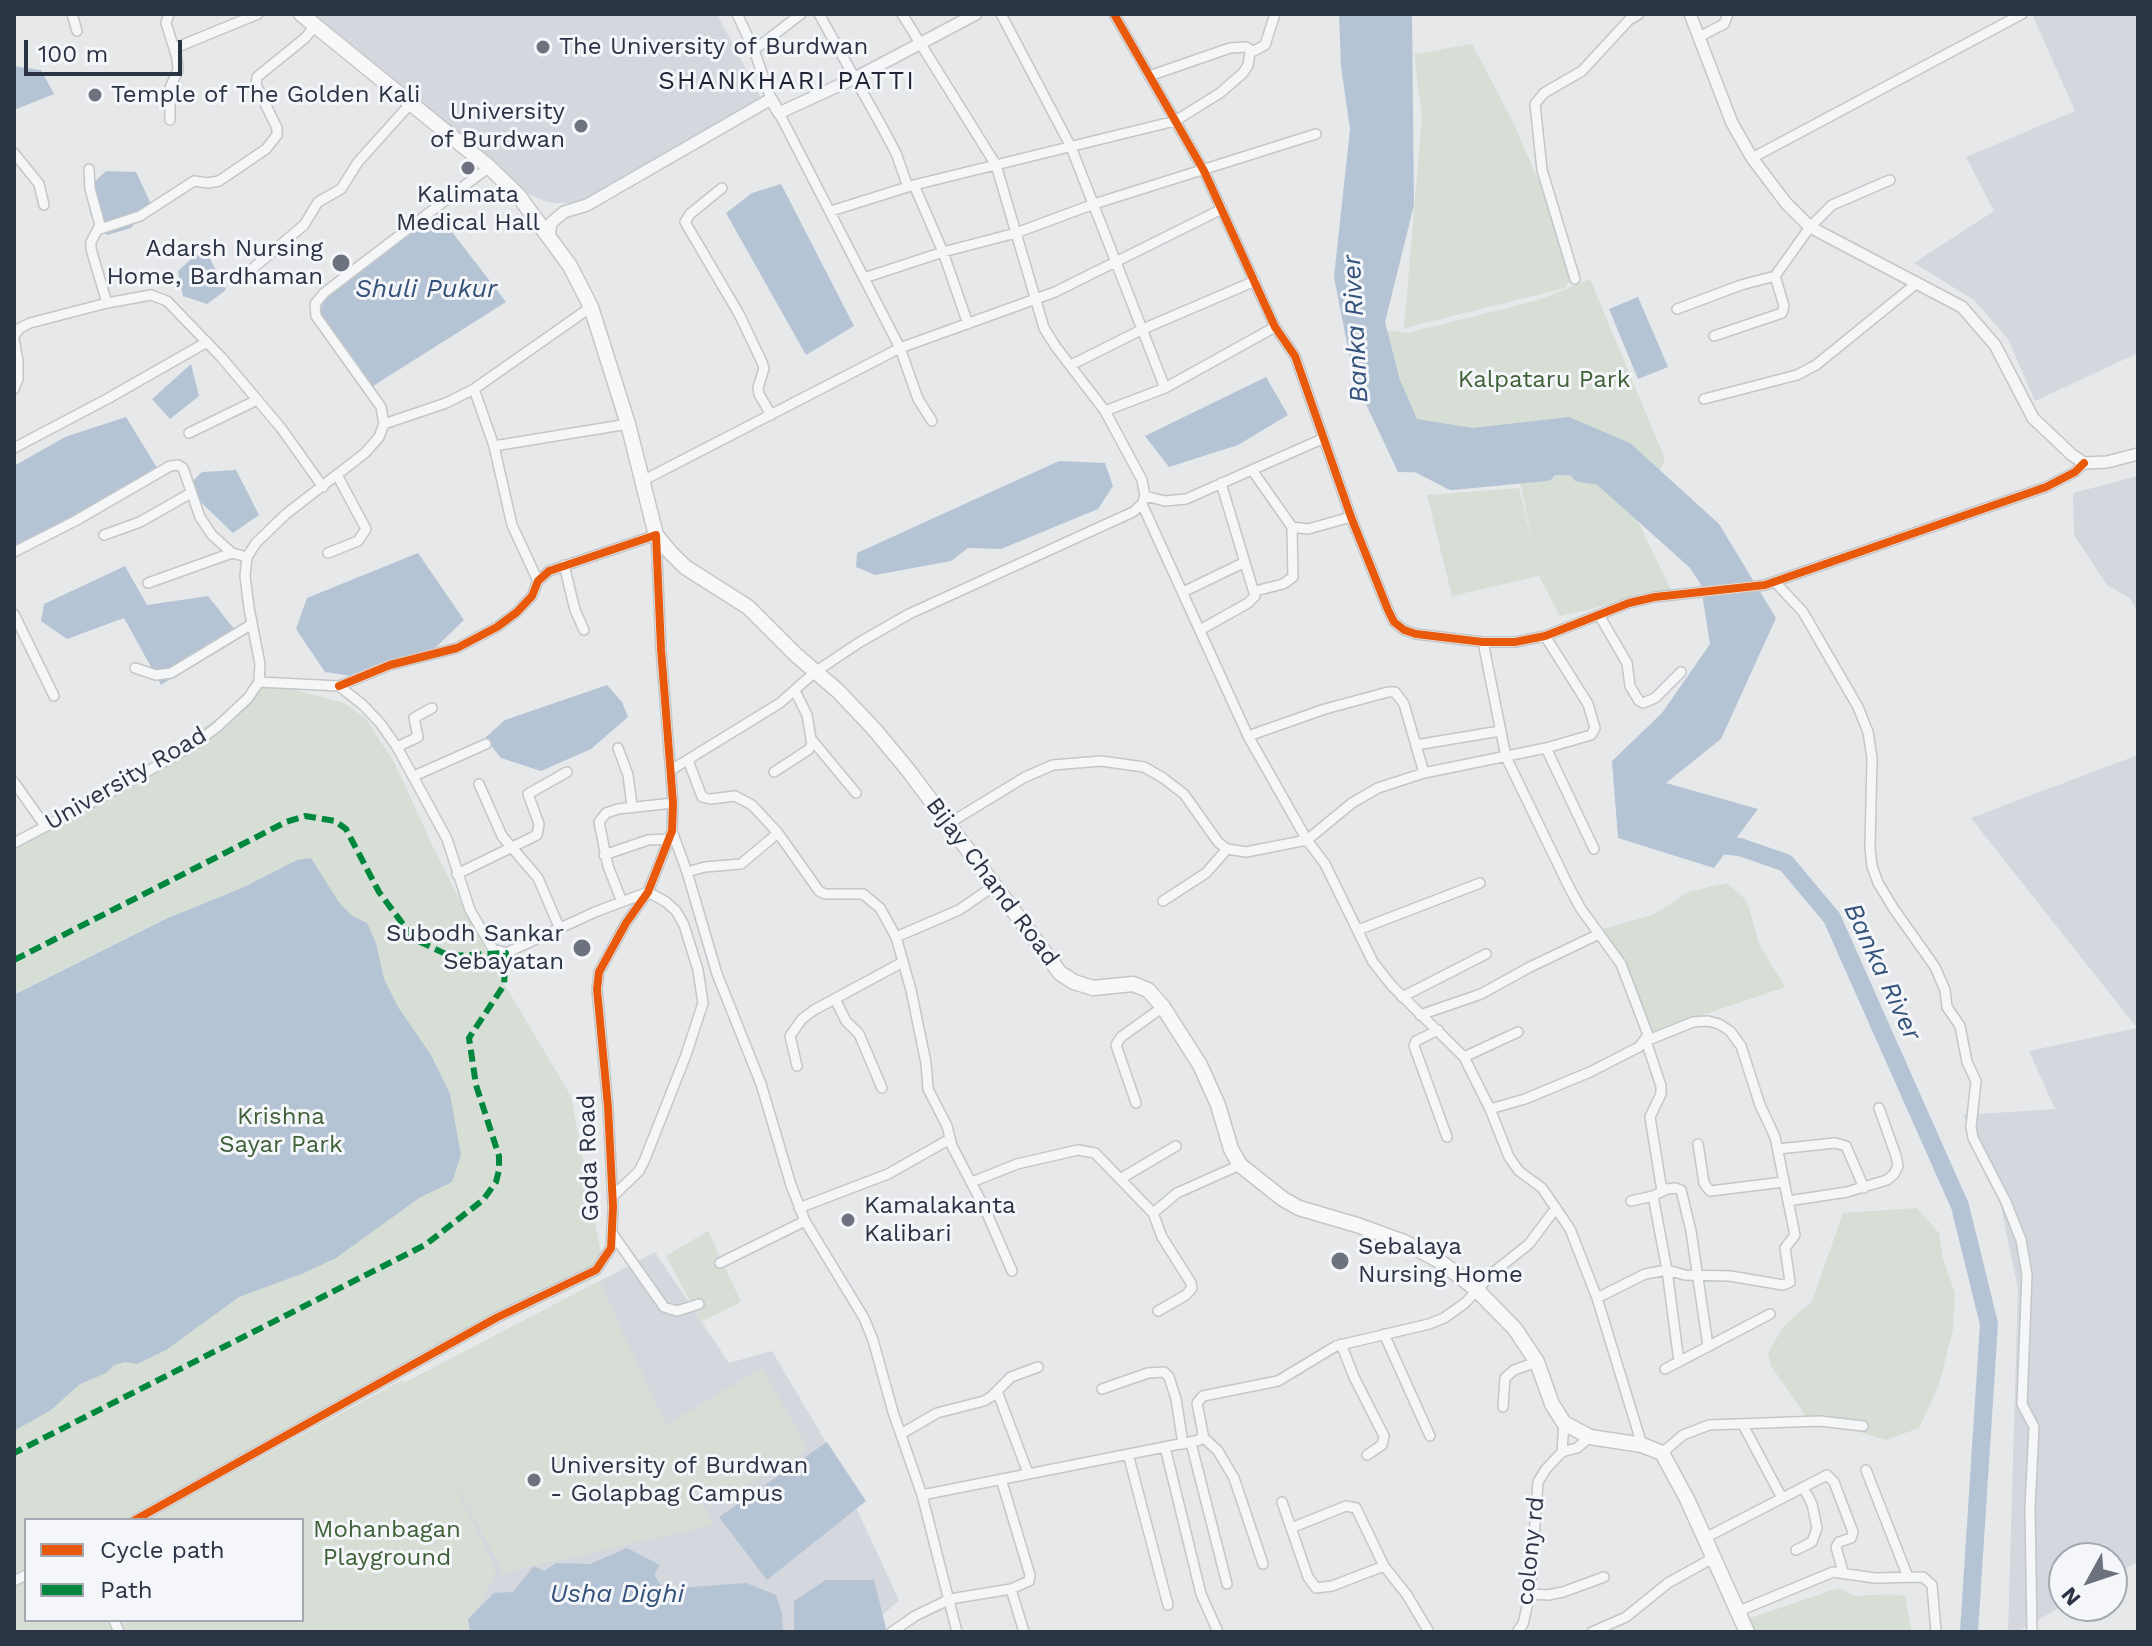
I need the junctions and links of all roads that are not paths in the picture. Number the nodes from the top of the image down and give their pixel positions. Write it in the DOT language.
graph roads {
  1 [pos="72,14"];
  2 [pos="169,14"];
  3 [pos="258,14"];
  4 [pos="301,14"];
  5 [pos="737,14"];
  6 [pos="801,14"];
  7 [pos="819,14"];
  8 [pos="902,14"];
  9 [pos="976,14"];
  10 [pos="1001,14"];
  11 [pos="1114,14"];
  12 [pos="1275,14"];
  13 [pos="1639,14"];
  14 [pos="1690,14"];
  15 [pos="1728,14"];
  16 [pos="2022,14"];
  17 [pos="316,25"];
  18 [pos="77,31"];
  19 [pos="1699,37"];
  20 [pos="920,43"];
  21 [pos="175,48"];
  22 [pos="754,50"];
  23 [pos="1252,51"];
  24 [pos="1149,76"];
  25 [pos="855,78"];
  26 [pos="771,99"];
  27 [pos="412,102"];
  28 [pos="779,113"];
  29 [pos="170,120"];
  30 [pos="1175,121"];
  31 [pos="1316,134"];
  32 [pos="1071,147"];
  33 [pos="14,153"];
  34 [pos="1752,158"];
  35 [pos="996,165"];
  36 [pos="489,167"];
  37 [pos="89,169"];
  38 [pos="1204,171"];
  39 [pos="1890,180"];
  40 [pos="911,186"];
  41 [pos="722,188"];
  42 [pos="1094,204"];
  43 [pos="44,205"];
  44 [pos="1222,209"];
  45 [pos="831,211"];
  46 [pos="1810,227"];
  47 [pos="100,229"];
  48 [pos="1016,233"];
  49 [pos="549,237"];
  50 [pos="943,252"];
  51 [pos="1117,263"];
  52 [pos="1775,276"];
  53 [pos="864,278"];
  54 [pos="1575,279"];
  55 [pos="239,280"];
  56 [pos="1255,281"];
  57 [pos="1917,283"];
  58 [pos="1036,299"];
  59 [pos="107,303"];
  60 [pos="591,307"];
  61 [pos="1677,309"];
  62 [pos="968,324"];
  63 [pos="1275,327"];
  64 [pos="1143,329"];
  65 [pos="1714,336"];
  66 [pos="14,338"];
  67 [pos="207,342"];
  68 [pos="900,348"];
  69 [pos="1071,365"];
  70 [pos="1165,388"];
  71 [pos="14,389"];
  72 [pos="474,389"];
  73 [pos="1704,399"];
  74 [pos="257,400"];
  75 [pos="1105,411"];
  76 [pos="771,415"];
  77 [pos="932,421"];
  78 [pos="384,424"];
  79 [pos="628,424"];
  80 [pos="189,433"];
  81 [pos="1322,439"];
  82 [pos="494,446"];
  83 [pos="14,448"];
  84 [pos="2138,454"];
  85 [pos="2084,463"];
  86 [pos="1252,470"];
  87 [pos="337,475"];
  88 [pos="644,480"];
  89 [pos="1221,483"];
  90 [pos="323,487"];
  91 [pos="191,493"];
  92 [pos="1144,500"];
  93 [pos="1351,517"];
  94 [pos="1292,527"];
  95 [pos="104,535"];
  96 [pos="656,535"];
  97 [pos="14,552"];
  98 [pos="232,553"];
  99 [pos="328,553"];
  100 [pos="247,557"];
  101 [pos="1243,563"];
  102 [pos="564,565"];
  103 [pos="538,581"];
  104 [pos="148,583"];
  105 [pos="1770,583"];
  106 [pos="1255,591"];
  107 [pos="1183,592"];
  108 [pos="14,614"];
  109 [pos="1599,615"];
  110 [pos="252,624"];
  111 [pos="584,630"];
  112 [pos="1200,630"];
  113 [pos="1545,636"];
  114 [pos="1483,642"];
  115 [pos="135,668"];
  116 [pos="815,672"];
  117 [pos="1681,672"];
  118 [pos="259,682"];
  119 [pos="339,686"];
  120 [pos="795,691"];
  121 [pos="54,696"];
  122 [pos="432,708"];
  123 [pos="1500,731"];
  124 [pos="1248,736"];
  125 [pos="812,740"];
  126 [pos="486,744"];
  127 [pos="1416,745"];
  128 [pos="397,747"];
  129 [pos="618,748"];
  130 [pos="1546,748"];
  131 [pos="1506,757"];
  132 [pos="688,760"];
  133 [pos="671,770"];
  134 [pos="567,772"];
  135 [pos="774,772"];
  136 [pos="1424,773"];
  137 [pos="414,776"];
  138 [pos="14,782"];
  139 [pos="479,784"];
  140 [pos="856,793"];
  141 [pos="673,803"];
  142 [pos="632,806"];
  143 [pos="948,824"];
  144 [pos="45,826"];
  145 [pos="778,833"];
  146 [pos="670,835"];
  147 [pos="1307,840"];
  148 [pos="14,843"];
  149 [pos="513,849"];
  150 [pos="1227,849"];
  151 [pos="1594,849"];
  152 [pos="604,855"];
  153 [pos="687,872"];
  154 [pos="457,874"];
  155 [pos="1480,883"];
  156 [pos="994,886"];
  157 [pos="648,892"];
  158 [pos="1163,901"];
  159 [pos="622,902"];
  160 [pos="559,927"];
  161 [pos="1358,930"];
  162 [pos="1599,934"];
  163 [pos="896,937"];
  164 [pos="1486,954"];
  165 [pos="903,962"];
  166 [pos="1402,997"];
  167 [pos="835,999"];
  168 [pos="1163,1007"];
  169 [pos="1420,1015"];
  170 [pos="1438,1030"];
  171 [pos="1518,1032"];
  172 [pos="1646,1041"];
  173 [pos="1464,1057"];
  174 [pos="797,1066"];
  175 [pos="882,1088"];
  176 [pos="1136,1103"];
  177 [pos="1879,1108"];
  178 [pos="1490,1109"];
  179 [pos="1447,1137"];
  180 [pos="950,1139"];
  181 [pos="1698,1144"];
  182 [pos="1176,1146"];
  183 [pos="1778,1149"];
  184 [pos="1240,1165"];
  185 [pos="1120,1179"];
  186 [pos="972,1182"];
  187 [pos="1784,1182"];
  188 [pos="1864,1188"];
  189 [pos="1657,1194"];
  190 [pos="612,1197"];
  191 [pos="1631,1201"];
  192 [pos="1788,1201"];
  193 [pos="799,1208"];
  194 [pos="1556,1208"];
  195 [pos="1153,1213"];
  196 [pos="805,1221"];
  197 [pos="612,1233"];
  198 [pos="720,1263"];
  199 [pos="1667,1270"];
  200 [pos="1012,1271"];
  201 [pos="1696,1276"];
  202 [pos="1476,1289"];
  203 [pos="1597,1298"];
  204 [pos="699,1304"];
  205 [pos="1158,1311"];
  206 [pos="1770,1314"];
  207 [pos="1384,1334"];
  208 [pos="1341,1344"];
  209 [pos="1708,1346"];
  210 [pos="1537,1362"];
  211 [pos="1679,1362"];
  212 [pos="1038,1367"];
  213 [pos="1665,1369"];
  214 [pos="1102,1389"];
  215 [pos="997,1391"];
  216 [pos="1503,1407"];
  217 [pos="1564,1423"];
  218 [pos="1743,1425"];
  219 [pos="1863,1426"];
  220 [pos="901,1434"];
  221 [pos="1430,1436"];
  222 [pos="1203,1437"];
  223 [pos="1590,1437"];
  224 [pos="1187,1444"];
  225 [pos="1642,1445"];
  226 [pos="1165,1447"];
  227 [pos="1562,1452"];
  228 [pos="1662,1453"];
  229 [pos="1128,1454"];
  230 [pos="1367,1455"];
  231 [pos="1866,1470"];
  232 [pos="1028,1473"];
  233 [pos="1001,1479"];
  234 [pos="1803,1487"];
  235 [pos="922,1495"];
  236 [pos="1782,1498"];
  237 [pos="1282,1502"];
  238 [pos="139,1518"];
  239 [pos="1291,1528"];
  240 [pos="1705,1538"];
  241 [pos="1796,1550"];
  242 [pos="1713,1558"];
  243 [pos="1263,1564"];
  244 [pos="1384,1566"];
  245 [pos="1843,1572"];
  246 [pos="1604,1577"];
  247 [pos="1908,1577"];
  248 [pos="1227,1584"];
  249 [pos="1011,1589"];
  250 [pos="1530,1594"];
  251 [pos="950,1599"];
  252 [pos="1168,1605"];
  253 [pos="1739,1611"];
  254 [pos="892,1632"];
  255 [pos="957,1632"];
  256 [pos="1024,1632"];
  257 [pos="1218,1632"];
  258 [pos="1429,1632"];
  259 [pos="1517,1632"];
  260 [pos="1592,1632"];
  261 [pos="1746,1632"];
  262 [pos="1936,1632"];
  263 [pos="2032,1632"];
  1 -- 18 [label="street"];
  2 -- 21 [label="street"];
  3 -- 21 [label="street"];
  4 -- 17 [label="main road, Bijay Chand Road"];
  5 -- 22 [label="street"];
  6 -- 22 [label="street"];
  7 -- 25 [label="street"];
  8 -- 20 [label="street"];
  9 -- 20 [label="street"];
  10 -- 32 [label="street"];
  11 -- 24 [label="street"];
  12 -- 23 [label="street"];
  13 -- 54 [label="street"];
  14 -- 19 [label="street"];
  15 -- 19 [label="street"];
  16 -- 34 [label="street"];
  17 -- 27 [label="main road, Bijay Chand Road"];
  17 -- 47 [label="street"];
  19 -- 34 [label="street"];
  20 -- 25 [label="street"];
  20 -- 35 [label="street"];
  21 -- 29 [label="street"];
  22 -- 26 [label="street"];
  23 -- 24 [label="street"];
  23 -- 30 [label="street"];
  24 -- 30 [label="street"];
  25 -- 28 [label="street"];
  25 -- 40 [label="street"];
  26 -- 28 [label="street"];
  26 -- 49 [label="street"];
  27 -- 36 [label="main road, Bijay Chand Road"];
  27 -- 55 [label="street"];
  28 -- 45 [label="street"];
  30 -- 32 [label="street"];
  30 -- 38 [label="street"];
  31 -- 38 [label="street"];
  32 -- 35 [label="street"];
  32 -- 42 [label="street"];
  33 -- 43 [label="street"];
  34 -- 46 [label="street"];
  35 -- 40 [label="street"];
  35 -- 48 [label="street"];
  36 -- 49 [label="main road, Bijay Chand Road"];
  36 -- 78 [label="street"];
  37 -- 47 [label="street"];
  38 -- 42 [label="street"];
  38 -- 44 [label="street"];
  39 -- 46 [label="street"];
  40 -- 45 [label="street"];
  40 -- 50 [label="street"];
  41 -- 76 [label="street"];
  42 -- 48 [label="street"];
  42 -- 51 [label="street"];
  44 -- 51 [label="street"];
  44 -- 56 [label="street"];
  45 -- 53 [label="street"];
  46 -- 52 [label="street"];
  46 -- 57 [label="street"];
  47 -- 59 [label="street"];
  48 -- 50 [label="street"];
  48 -- 58 [label="street"];
  49 -- 60 [label="main road, Bijay Chand Road"];
  50 -- 53 [label="street"];
  50 -- 62 [label="street"];
  51 -- 58 [label="street"];
  51 -- 64 [label="street"];
  52 -- 61 [label="street"];
  52 -- 65 [label="street"];
  53 -- 68 [label="street"];
  56 -- 63 [label="street"];
  56 -- 64 [label="street"];
  57 -- 73 [label="street"];
  57 -- 85 [label="street"];
  58 -- 62 [label="street"];
  58 -- 69 [label="street"];
  59 -- 66 [label="street"];
  59 -- 67 [label="street"];
  60 -- 72 [label="street"];
  60 -- 79 [label="main road, Bijay Chand Road"];
  62 -- 68 [label="street"];
  63 -- 70 [label="street"];
  63 -- 81 [label="street"];
  64 -- 69 [label="street"];
  64 -- 70 [label="street"];
  66 -- 71 [label="street"];
  67 -- 74 [label="street"];
  67 -- 83 [label="street"];
  68 -- 76 [label="street"];
  68 -- 77 [label="street"];
  69 -- 75 [label="street"];
  70 -- 75 [label="street"];
  72 -- 78 [label="street"];
  72 -- 82 [label="street"];
  74 -- 80 [label="street"];
  74 -- 90 [label="street"];
  75 -- 92 [label="street"];
  76 -- 88 [label="street"];
  78 -- 87 [label="street"];
  79 -- 82 [label="street"];
  79 -- 88 [label="main road, Bijay Chand Road"];
  81 -- 86 [label="street"];
  81 -- 93 [label="street"];
  82 -- 103 [label="street"];
  84 -- 85 [label="street"];
  85 -- 105 [label="street"];
  86 -- 89 [label="street"];
  86 -- 94 [label="street"];
  87 -- 90 [label="street"];
  87 -- 99 [label="street"];
  88 -- 96 [label="main road, Bijay Chand Road"];
  89 -- 92 [label="street"];
  89 -- 101 [label="street"];
  90 -- 100 [label="street"];
  91 -- 95 [label="street"];
  91 -- 97 [label="street"];
  91 -- 98 [label="street"];
  92 -- 107 [label="street"];
  92 -- 116 [label="street"];
  93 -- 94 [label="street"];
  93 -- 114 [label="street"];
  94 -- 106 [label="street"];
  96 -- 102 [label="street"];
  96 -- 116 [label="main road, Bijay Chand Road"];
  96 -- 133 [label="street, Goda Road"];
  98 -- 100 [label="street"];
  98 -- 104 [label="street"];
  100 -- 110 [label="street"];
  101 -- 106 [label="street"];
  101 -- 107 [label="street"];
  102 -- 103 [label="street"];
  102 -- 111 [label="street"];
  103 -- 119 [label="street"];
  105 -- 109 [label="street"];
  105 -- 263 [label="street"];
  106 -- 112 [label="street"];
  107 -- 112 [label="street"];
  108 -- 121 [label="street"];
  109 -- 113 [label="street"];
  109 -- 117 [label="street"];
  110 -- 115 [label="street"];
  110 -- 118 [label="street"];
  112 -- 124 [label="street"];
  113 -- 114 [label="street"];
  113 -- 130 [label="street"];
  114 -- 123 [label="street"];
  116 -- 120 [label="street"];
  116 -- 143 [label="main road, Bijay Chand Road"];
  118 -- 119 [label="street"];
  118 -- 144 [label="street, University Road"];
  119 -- 128 [label="street"];
  120 -- 125 [label="street"];
  120 -- 132 [label="street"];
  122 -- 128 [label="street"];
  123 -- 127 [label="street"];
  123 -- 131 [label="street"];
  124 -- 127 [label="street"];
  124 -- 147 [label="street"];
  125 -- 135 [label="street"];
  125 -- 140 [label="street"];
  126 -- 137 [label="street"];
  127 -- 136 [label="street"];
  128 -- 137 [label="street"];
  129 -- 142 [label="street"];
  130 -- 131 [label="street"];
  130 -- 151 [label="street"];
  131 -- 136 [label="street"];
  131 -- 162 [label="street"];
  132 -- 133 [label="street"];
  132 -- 145 [label="street"];
  133 -- 141 [label="street, Goda Road"];
  134 -- 149 [label="street"];
  136 -- 147 [label="street"];
  137 -- 154 [label="street"];
  138 -- 144 [label="street"];
  139 -- 149 [label="street"];
  141 -- 142 [label="street"];
  141 -- 146 [label="street, Goda Road"];
  142 -- 152 [label="street"];
  143 -- 150 [label="street"];
  143 -- 156 [label="main road, Bijay Chand Road"];
  144 -- 148 [label="street, University Road"];
  145 -- 153 [label="street"];
  145 -- 163 [label="street"];
  146 -- 152 [label="street"];
  146 -- 153 [label="street"];
  146 -- 157 [label="street, Goda Road"];
  147 -- 150 [label="street"];
  147 -- 161 [label="street"];
  149 -- 154 [label="street"];
  149 -- 160 [label="street"];
  150 -- 158 [label="street"];
  152 -- 159 [label="street"];
  153 -- 193 [label="street"];
  154 -- 160 [label="street"];
  155 -- 161 [label="street"];
  156 -- 163 [label="street"];
  156 -- 168 [label="main road, Bijay Chand Road"];
  157 -- 159 [label="street"];
  157 -- 190 [label="street, Goda Road"];
  157 -- 190 [label="street"];
  159 -- 160 [label="street"];
  161 -- 166 [label="street"];
  162 -- 169 [label="street"];
  162 -- 172 [label="street"];
  163 -- 165 [label="street"];
  164 -- 166 [label="street"];
  165 -- 167 [label="street"];
  165 -- 180 [label="street"];
  166 -- 169 [label="street"];
  167 -- 174 [label="street"];
  167 -- 175 [label="street"];
  168 -- 176 [label="street"];
  168 -- 184 [label="main road, Bijay Chand Road"];
  169 -- 170 [label="street"];
  170 -- 173 [label="street"];
  170 -- 179 [label="street"];
  171 -- 173 [label="street"];
  172 -- 178 [label="street"];
  172 -- 183 [label="street"];
  172 -- 189 [label="street"];
  173 -- 178 [label="street"];
  177 -- 188 [label="street"];
  178 -- 194 [label="street"];
  180 -- 186 [label="street"];
  180 -- 193 [label="street"];
  181 -- 187 [label="street"];
  182 -- 185 [label="street"];
  183 -- 187 [label="street"];
  183 -- 188 [label="street"];
  184 -- 195 [label="street"];
  184 -- 202 [label="main road, Bijay Chand Road"];
  185 -- 186 [label="street"];
  185 -- 195 [label="street"];
  186 -- 200 [label="street"];
  187 -- 192 [label="street"];
  188 -- 192 [label="street"];
  189 -- 191 [label="street"];
  189 -- 199 [label="street"];
  189 -- 201 [label="street"];
  190 -- 197 [label="street, Goda Road"];
  192 -- 201 [label="street"];
  193 -- 196 [label="street"];
  194 -- 202 [label="street"];
  194 -- 203 [label="street"];
  195 -- 205 [label="street"];
  196 -- 198 [label="street"];
  196 -- 220 [label="street"];
  197 -- 204 [label="street"];
  197 -- 238 [label="street, Goda Road"];
  199 -- 201 [label="street"];
  199 -- 203 [label="street"];
  199 -- 211 [label="street"];
  201 -- 209 [label="street"];
  202 -- 207 [label="street"];
  202 -- 210 [label="main road, Bijay Chand Road"];
  203 -- 225 [label="street"];
  206 -- 209 [label="street"];
  207 -- 208 [label="street"];
  207 -- 221 [label="street"];
  208 -- 222 [label="street"];
  208 -- 230 [label="street"];
  209 -- 211 [label="street"];
  210 -- 216 [label="street"];
  210 -- 217 [label="main road, Bijay Chand Road"];
  211 -- 213 [label="street"];
  212 -- 215 [label="street"];
  214 -- 224 [label="street"];
  215 -- 220 [label="street"];
  215 -- 232 [label="street"];
  217 -- 223 [label="main road"];
  217 -- 227 [label="street"];
  218 -- 219 [label="street"];
  218 -- 228 [label="street"];
  218 -- 236 [label="street"];
  220 -- 235 [label="street"];
  222 -- 224 [label="street"];
  222 -- 243 [label="street"];
  223 -- 225 [label="main road"];
  223 -- 227 [label="street"];
  224 -- 226 [label="street"];
  224 -- 248 [label="street"];
  225 -- 228 [label="main road"];
  226 -- 229 [label="street"];
  226 -- 257 [label="street"];
  227 -- 250 [label="street, colony rd"];
  228 -- 240 [label="main road"];
  229 -- 232 [label="street"];
  229 -- 252 [label="street"];
  231 -- 247 [label="street"];
  232 -- 233 [label="street"];
  233 -- 235 [label="street"];
  233 -- 249 [label="street"];
  234 -- 236 [label="street"];
  234 -- 241 [label="street"];
  234 -- 245 [label="street"];
  235 -- 251 [label="street"];
  236 -- 240 [label="street"];
  237 -- 239 [label="street"];
  239 -- 244 [label="street"];
  239 -- 244 [label="street"];
  240 -- 242 [label="main road"];
  242 -- 253 [label="main road"];
  242 -- 260 [label="street"];
  244 -- 258 [label="street"];
  245 -- 247 [label="street"];
  245 -- 253 [label="street"];
  246 -- 250 [label="street"];
  247 -- 262 [label="street"];
  249 -- 251 [label="street"];
  249 -- 256 [label="street"];
  250 -- 259 [label="street, colony rd"];
  251 -- 254 [label="street"];
  251 -- 255 [label="street"];
  253 -- 261 [label="main road"];
}
